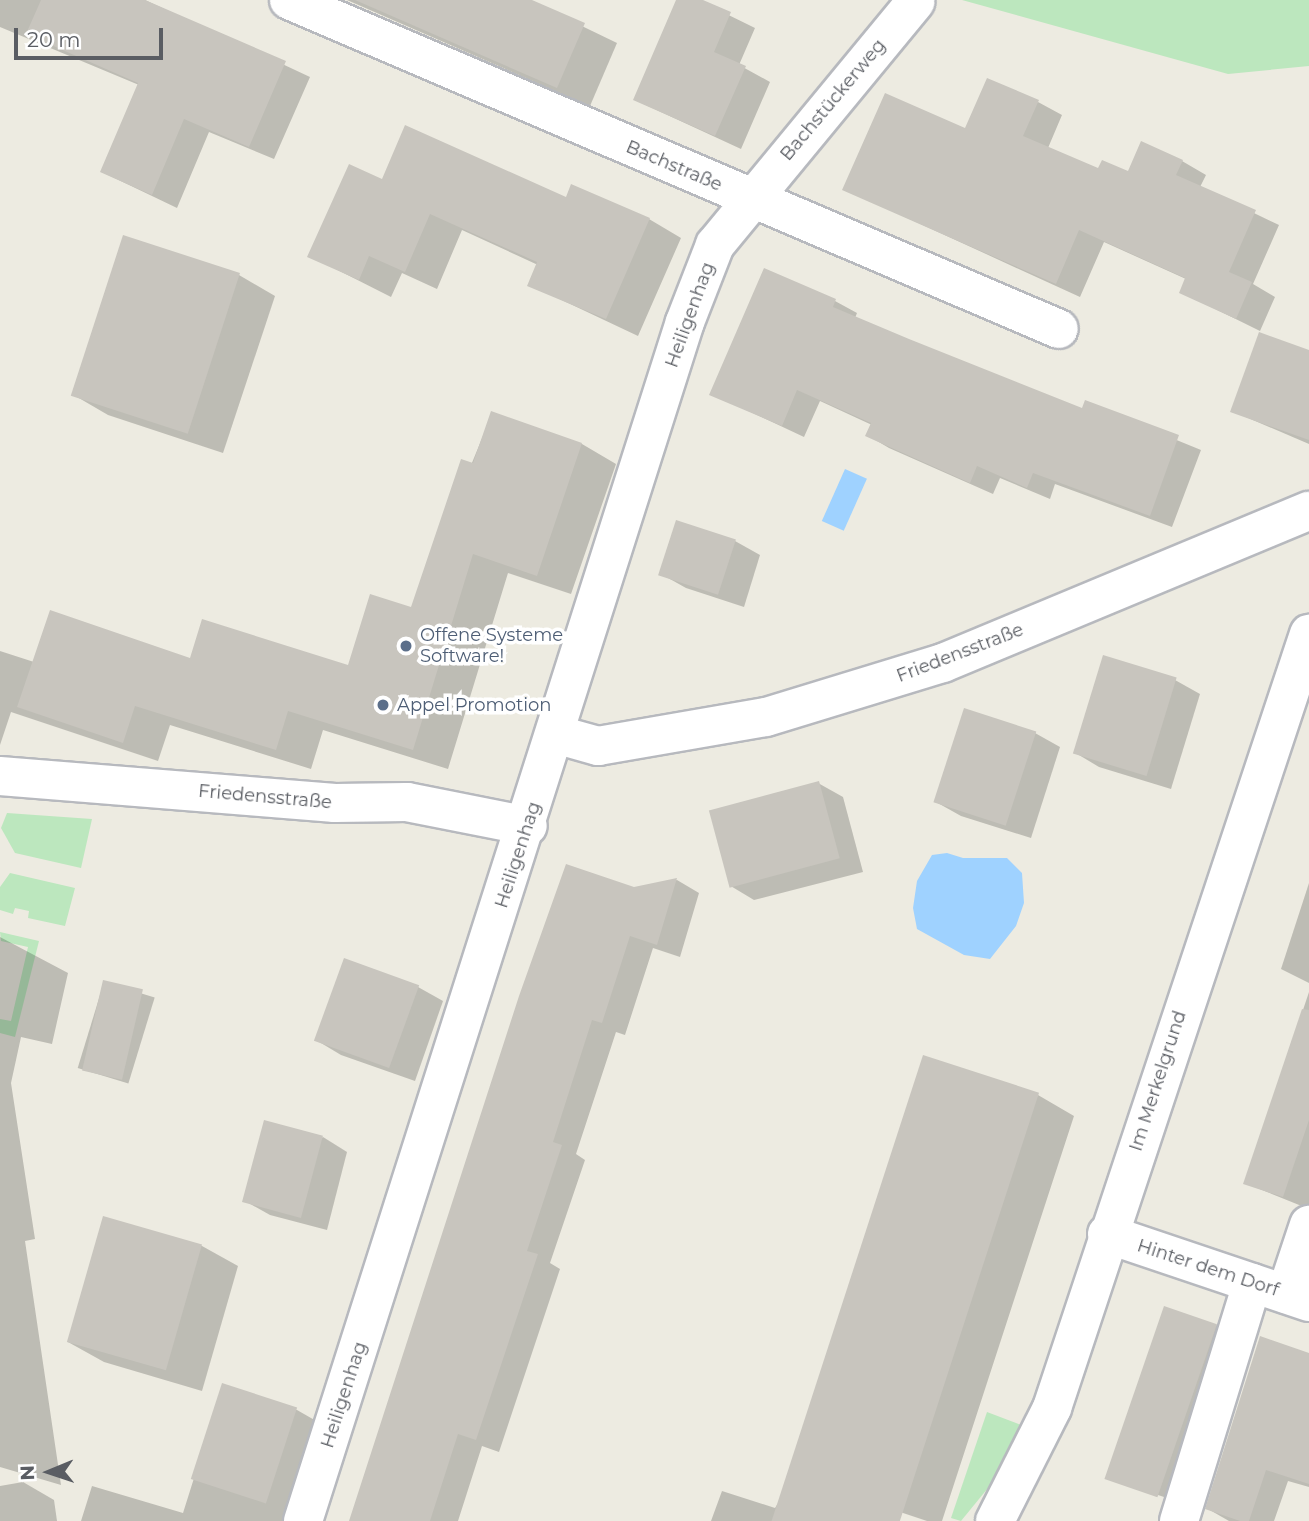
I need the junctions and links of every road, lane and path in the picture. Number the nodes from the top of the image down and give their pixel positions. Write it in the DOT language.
graph roads {
  1 [pos="289,0"];
  2 [pos="915,2"];
  3 [pos="751,199"];
  4 [pos="1059,329"];
  5 [pos="1309,511"];
  6 [pos="1309,634"];
  7 [pos="555,734"];
  8 [pos="0,776"];
  9 [pos="528,826"];
  10 [pos="1309,1225"];
  11 [pos="1107,1234"];
  12 [pos="1282,1293"];
  13 [pos="1010,1518"];
  14 [pos="303,1521"];
  15 [pos="1180,1521"];
  1 -- 3 [label="street, Bachstraße"];
  2 -- 3 [label="street, Bachstückerweg"];
  3 -- 4 [label="street, Bachstraße"];
  3 -- 7 [label="street, Heiligenhag"];
  5 -- 7 [label="street, Friedensstraße"];
  6 -- 11 [label="street, Im Merkelgrund"];
  7 -- 9 [label="street, Heiligenhag"];
  8 -- 9 [label="street, Friedensstraße"];
  9 -- 14 [label="street, Heiligenhag"];
  10 -- 12 [label="street"];
  11 -- 12 [label="street, Hinter dem Dorf"];
  11 -- 13 [label="street, Im Merkelgrund"];
  12 -- 15 [label="street"];
}
